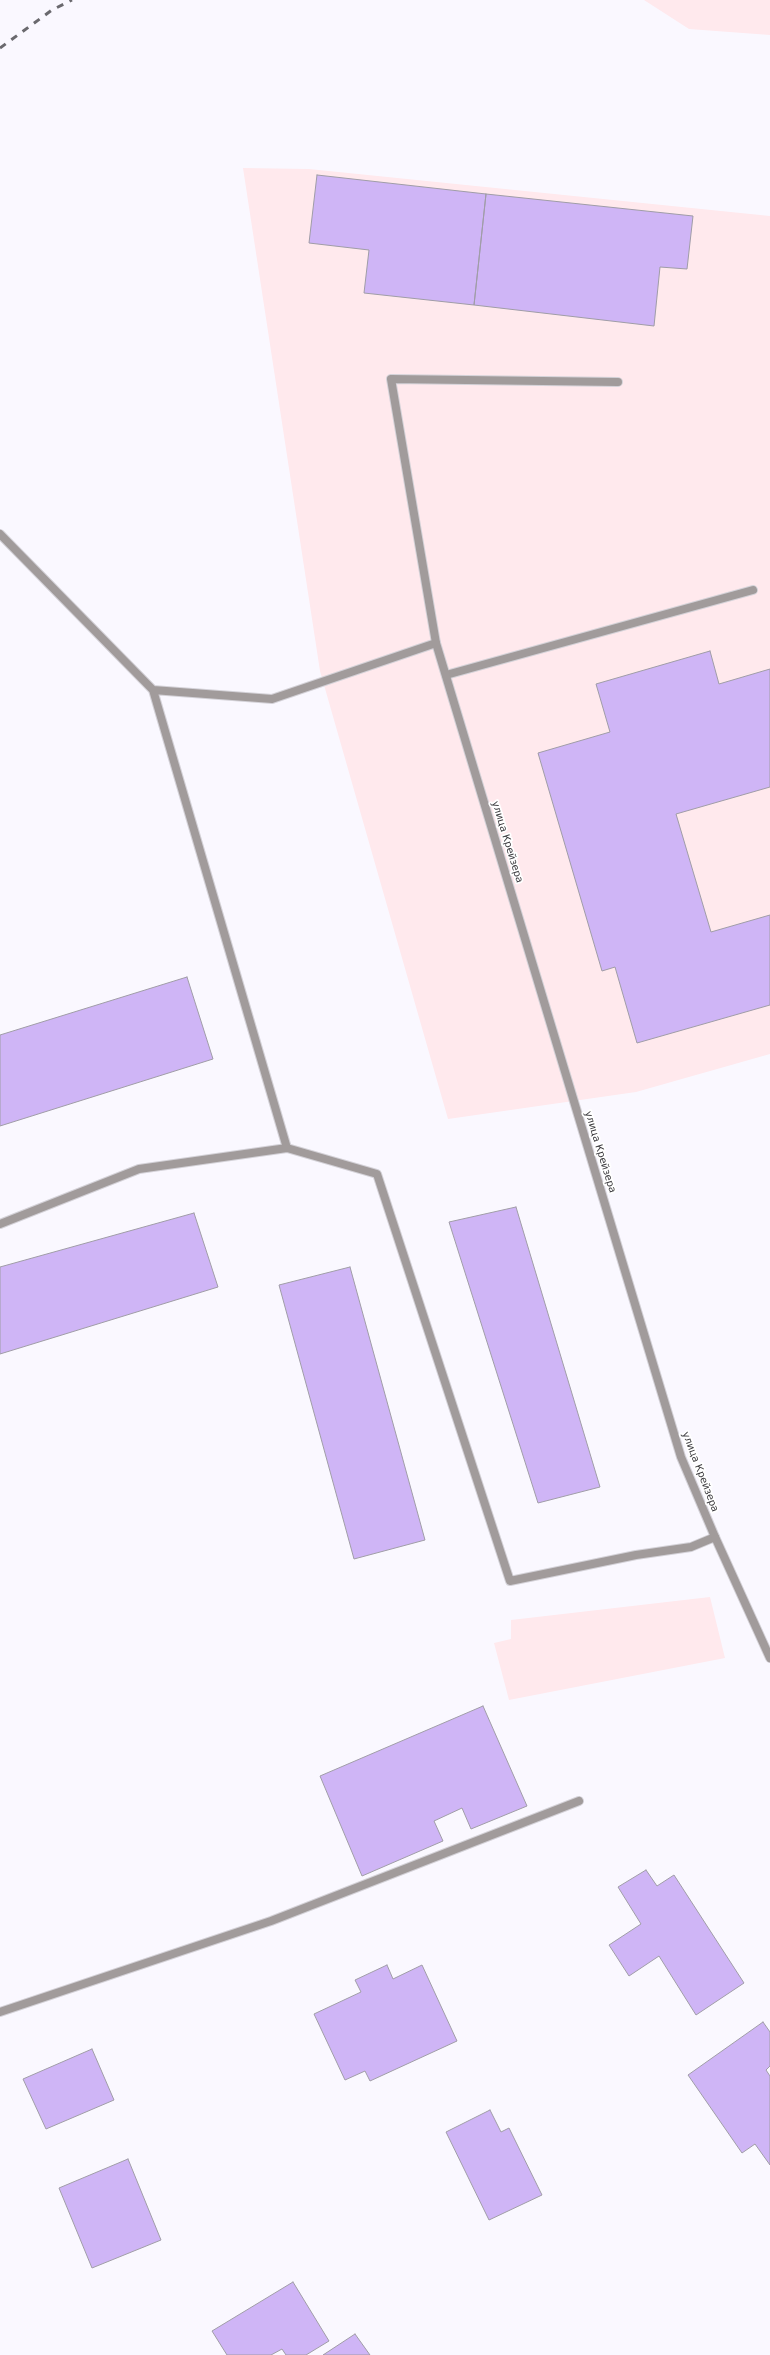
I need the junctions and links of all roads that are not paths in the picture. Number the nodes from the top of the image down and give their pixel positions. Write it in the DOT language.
graph roads {
  1 [pos="618,382"];
  2 [pos="0,534"];
  3 [pos="753,590"];
  4 [pos="436,643"];
  5 [pos="446,675"];
  6 [pos="153,690"];
  7 [pos="287,1148"];
  8 [pos="0,1224"];
  9 [pos="714,1537"];
  10 [pos="770,1658"];
  11 [pos="579,1801"];
  12 [pos="0,2012"];
  1 -- 4 [label="street, улица Крейзера"];
  2 -- 6 [label="street"];
  3 -- 5 [label="street"];
  4 -- 5 [label="street, улица Крейзера"];
  4 -- 6 [label="street"];
  5 -- 9 [label="street, улица Крейзера"];
  6 -- 7 [label="street"];
  7 -- 8 [label="street"];
  7 -- 9 [label="street"];
  9 -- 10 [label="street, улица Крейзера"];
  11 -- 12 [label="street"];
}
